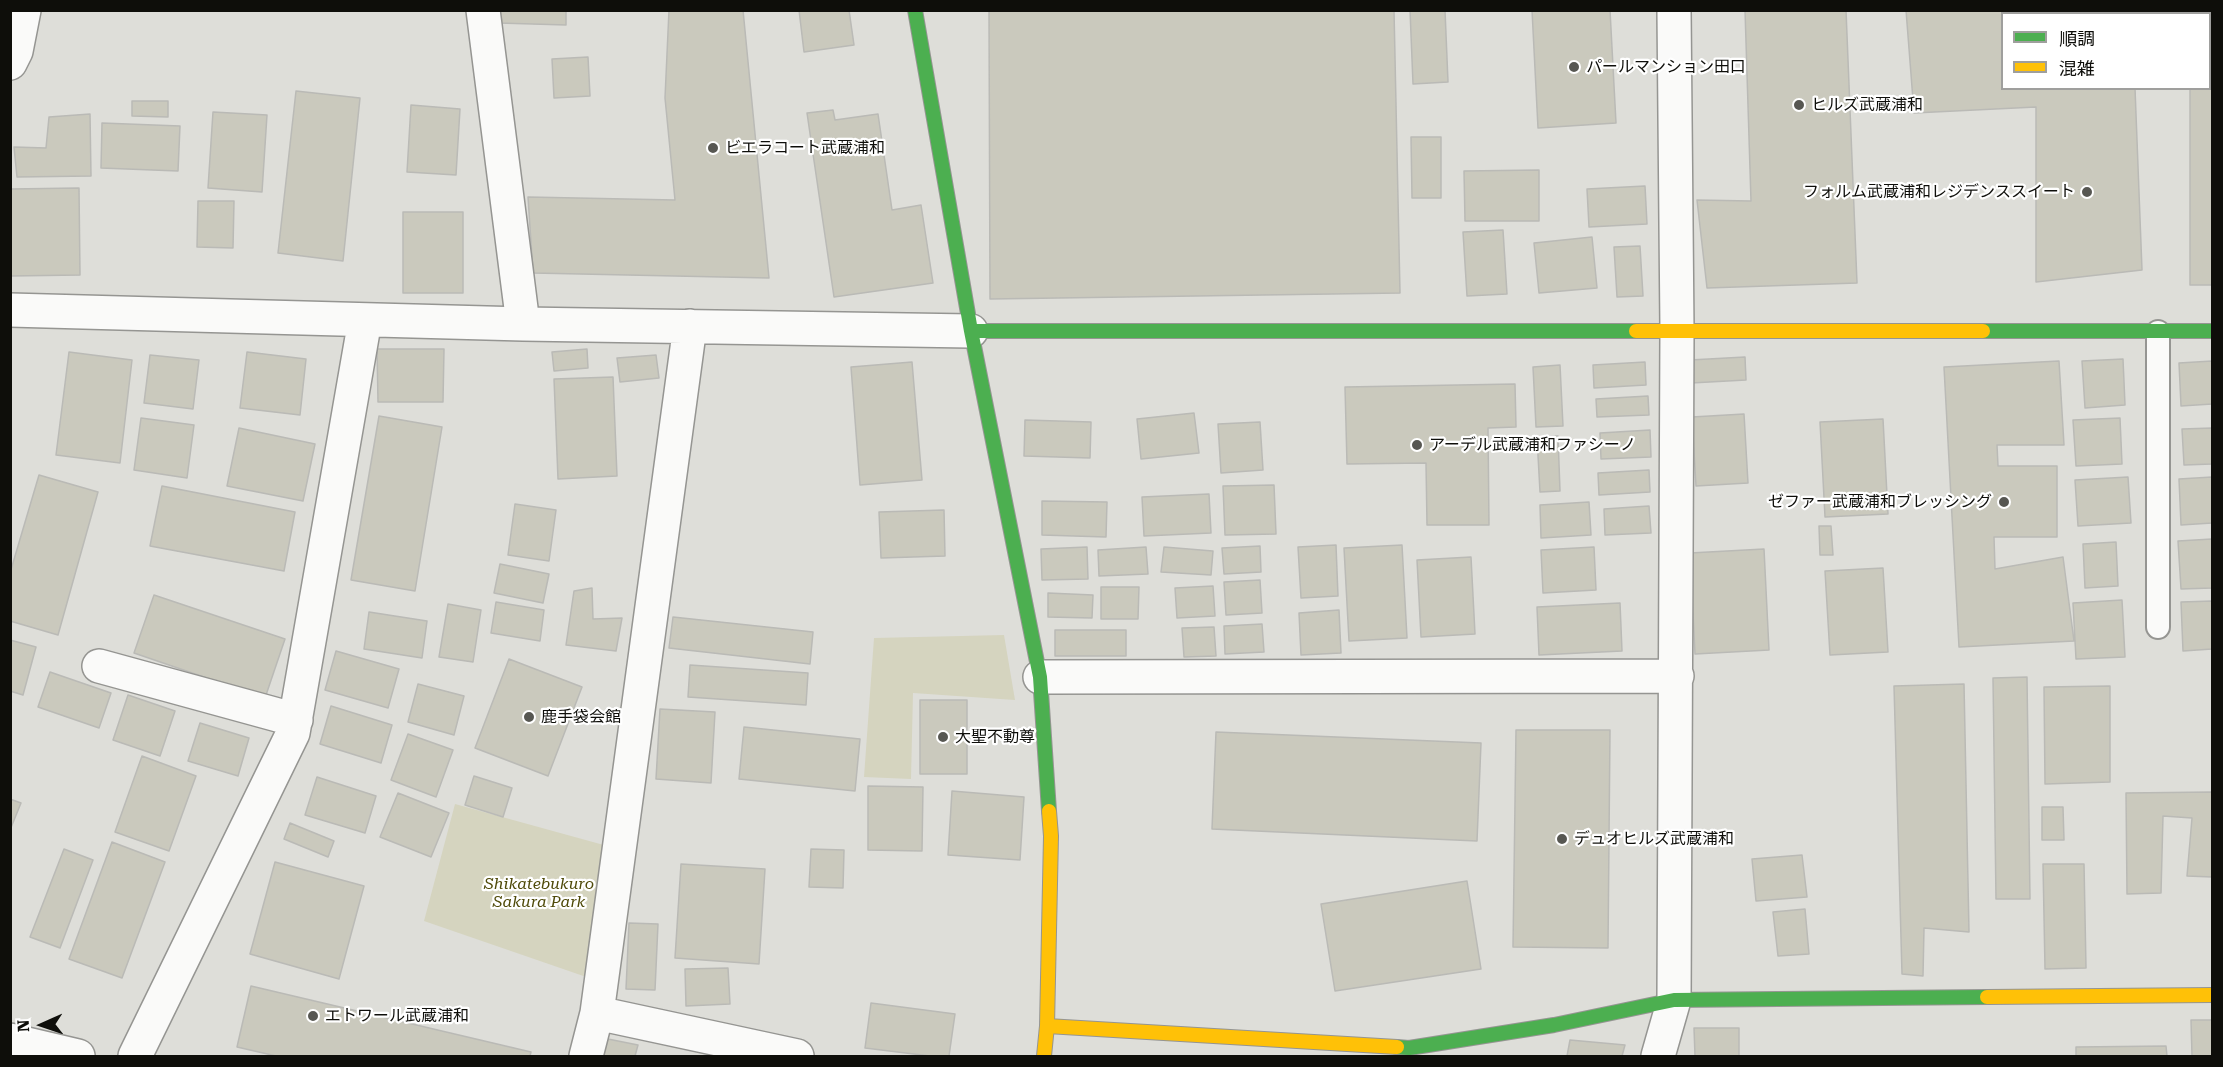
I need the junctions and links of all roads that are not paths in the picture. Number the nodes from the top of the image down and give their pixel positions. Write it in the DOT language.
graph roads {
  1 [pos="24,10"];
  2 [pos="483,10"];
  3 [pos="915,10"];
  4 [pos="1674,10"];
  5 [pos="12,54"];
  6 [pos="10,310"];
  7 [pos="365,320"];
  8 [pos="523,324"];
  9 [pos="690,326"];
  10 [pos="1677,330"];
  11 [pos="971,331"];
  12 [pos="2212,331"];
  13 [pos="2158,332"];
  14 [pos="2158,627"];
  15 [pos="99,666"];
  16 [pos="1677,676"];
  17 [pos="1040,677"];
  18 [pos="296,720"];
  19 [pos="2212,994"];
  20 [pos="1674,1000"];
  21 [pos="597,1013"];
  22 [pos="1047,1026"];
  23 [pos="10,1040"];
  24 [pos="78,1056"];
  25 [pos="135,1056"];
  26 [pos="586,1056"];
  27 [pos="797,1056"];
  28 [pos="1044,1056"];
  29 [pos="1658,1056"];
  1 -- 5 [label="street"];
  2 -- 8 [label="street"];
  3 -- 11 [label="street"];
  4 -- 10 [label="street"];
  6 -- 7 [label="street"];
  7 -- 8 [label="street"];
  7 -- 18 [label="street"];
  8 -- 9 [label="street"];
  9 -- 11 [label="street"];
  9 -- 21 [label="street"];
  10 -- 11 [label="street"];
  10 -- 13 [label="street"];
  10 -- 16 [label="street"];
  11 -- 17 [label="street"];
  12 -- 13 [label="street"];
  13 -- 14 [label="lane"];
  15 -- 18 [label="street"];
  16 -- 17 [label="street"];
  16 -- 20 [label="street"];
  17 -- 22 [label="street"];
  18 -- 25 [label="street"];
  19 -- 20 [label="street"];
  20 -- 22 [label="street"];
  20 -- 29 [label="street"];
  21 -- 26 [label="street"];
  21 -- 27 [label="street"];
  22 -- 28 [label="street"];
  23 -- 24 [label="street"];
}
